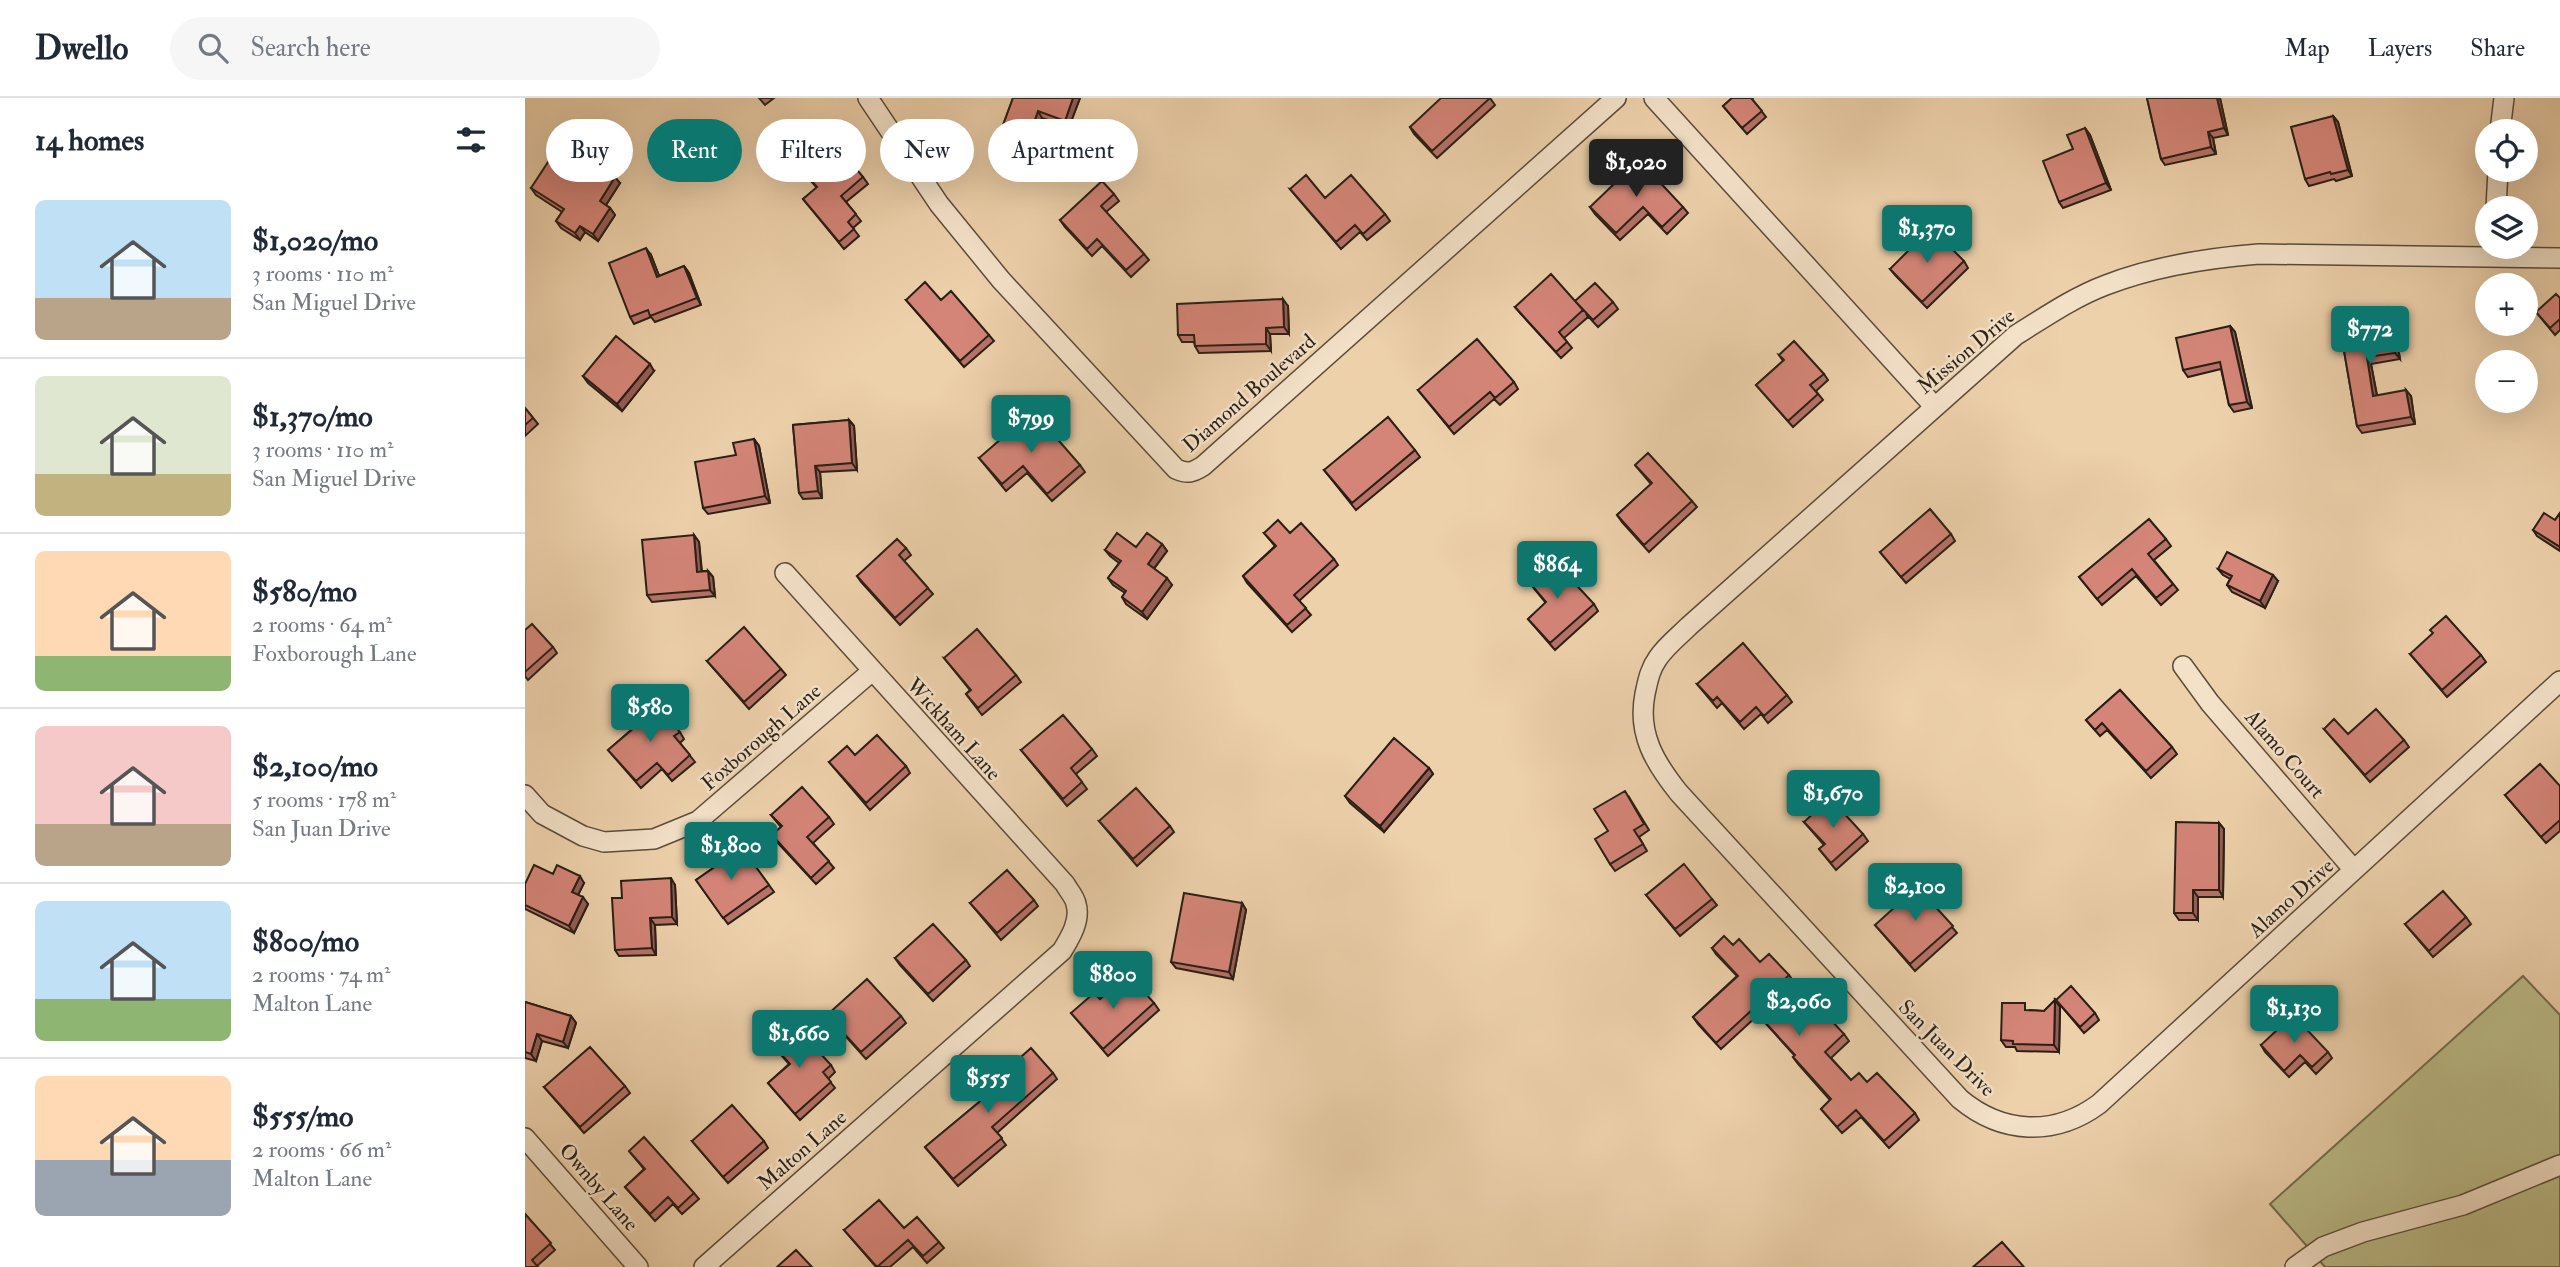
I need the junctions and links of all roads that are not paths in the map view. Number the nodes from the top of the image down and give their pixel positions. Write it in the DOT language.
graph roads {
  1 [pos="868,98"];
  2 [pos="1616,98"];
  3 [pos="1654,98"];
  4 [pos="2504,98"];
  5 [pos="2501,119"];
  6 [pos="2475,252"];
  7 [pos="2538,256"];
  8 [pos="2560,258"];
  9 [pos="1934,406"];
  10 [pos="785,573"];
  11 [pos="2183,666"];
  12 [pos="871,672"];
  13 [pos="2560,681"];
  14 [pos="1643,705"];
  15 [pos="525,794"];
  16 [pos="2354,870"];
  17 [pos="1076,920"];
  18 [pos="2040,1126"];
  19 [pos="525,1138"];
  20 [pos="2560,1165"];
  21 [pos="638,1267"];
  22 [pos="704,1267"];
  23 [pos="2295,1267"];
  1 -- 2 [label="street, Diamond Boulevard"];
  3 -- 9 [label="street"];
  4 -- 5 [label="street"];
  6 -- 9 [label="street, Mission Drive"];
  7 -- 8 [label="street, Mission Drive"];
  9 -- 14 [label="street, Mission Drive"];
  10 -- 12 [label="street, Wickham Lane"];
  11 -- 16 [label="street, Alamo Court"];
  12 -- 15 [label="street, Foxborough Lane"];
  12 -- 17 [label="street, Wickham Lane"];
  13 -- 16 [label="street, Alamo Drive"];
  14 -- 18 [label="street, San Juan Drive"];
  16 -- 18 [label="street, Alamo Drive"];
  17 -- 22 [label="street, Malton Lane"];
  19 -- 21 [label="street, Ownby Lane"];
  20 -- 23 [label="street"];
}
